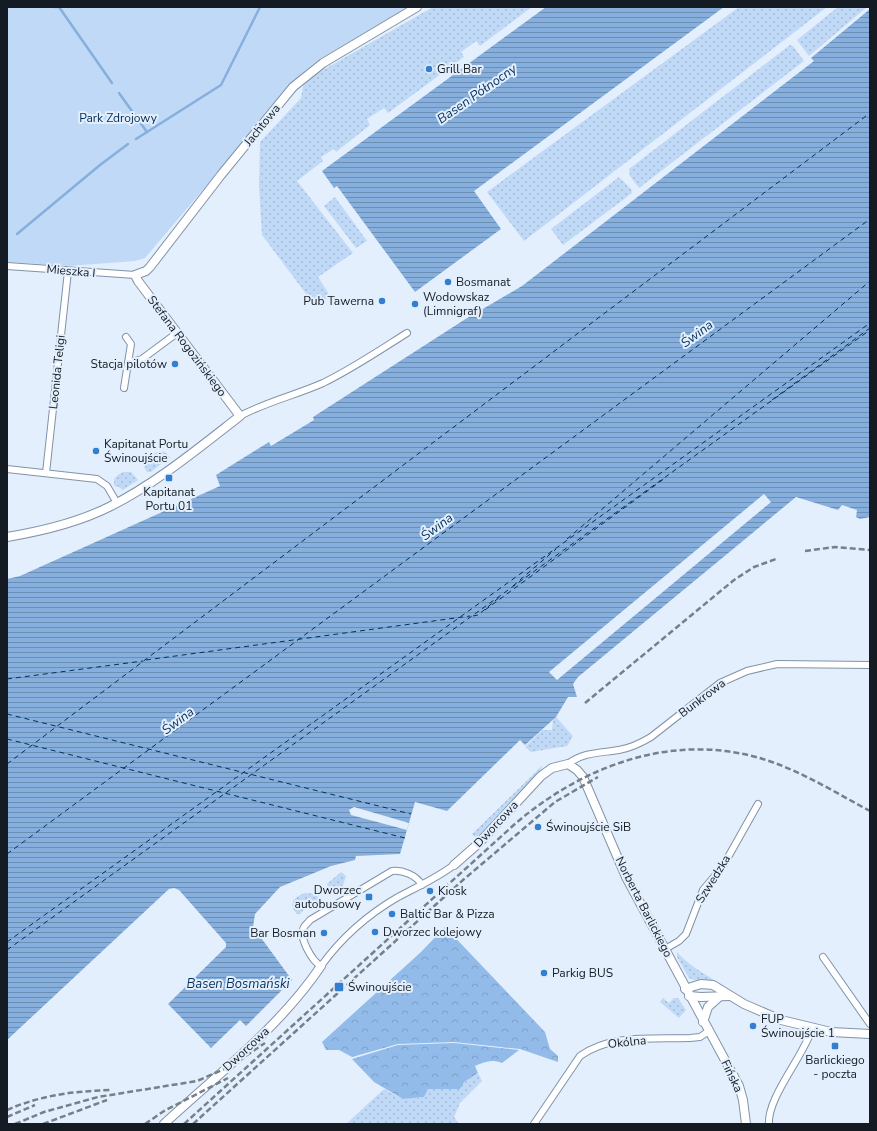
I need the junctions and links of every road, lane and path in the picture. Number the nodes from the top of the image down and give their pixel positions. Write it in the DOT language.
graph roads {
  1 [pos="417,7"];
  2 [pos="7,266"];
  3 [pos="68,271"];
  4 [pos="136,275"];
  5 [pos="407,332"];
  6 [pos="177,333"];
  7 [pos="126,337"];
  8 [pos="128,364"];
  9 [pos="124,388"];
  10 [pos="240,416"];
  11 [pos="7,469"];
  12 [pos="46,473"];
  13 [pos="116,503"];
  14 [pos="7,537"];
  15 [pos="870,665"];
  16 [pos="568,764"];
  17 [pos="758,804"];
  18 [pos="454,865"];
  19 [pos="422,885"];
  20 [pos="665,949"];
  21 [pos="823,957"];
  22 [pos="321,966"];
  23 [pos="687,992"];
  24 [pos="720,996"];
  25 [pos="729,996"];
  26 [pos="704,1022"];
  27 [pos="870,1024"];
  28 [pos="812,1029"];
  29 [pos="709,1031"];
  30 [pos="870,1034"];
  31 [pos="164,1124"];
  32 [pos="534,1124"];
  33 [pos="746,1124"];
  34 [pos="769,1124"];
  1 -- 4 [label="street, Jachtowa"];
  2 -- 3 [label="street, Mieszka I"];
  3 -- 4 [label="street, Mieszka I"];
  3 -- 12 [label="street, Leonida Teligi"];
  4 -- 6 [label="street, Stefana Rogozińskiego"];
  5 -- 10 [label="street"];
  6 -- 8 [label="street"];
  6 -- 10 [label="street, Stefana Rogozińskiego"];
  7 -- 8 [label="street"];
  8 -- 9 [label="street"];
  10 -- 13 [label="street"];
  11 -- 12 [label="street"];
  12 -- 13 [label="street"];
  13 -- 14 [label="street"];
  15 -- 16 [label="street, Bunkrowa"];
  16 -- 18 [label="street, Dworcowa"];
  16 -- 20 [label="street, Norberta Barlickiego"];
  17 -- 20 [label="street, Szwedzka"];
  18 -- 19 [label="street, Dworcowa"];
  19 -- 22 [label="street, Dworcowa"];
  19 -- 22 [label="street"];
  20 -- 23 [label="street, Norberta Barlickiego"];
  21 -- 27 [label="street"];
  22 -- 31 [label="street, Dworcowa"];
  23 -- 24 [label="street"];
  23 -- 25 [label="street"];
  23 -- 26 [label="street, Norberta Barlickiego"];
  24 -- 25 [label="street"];
  24 -- 26 [label="street"];
  25 -- 28 [label="street"];
  26 -- 29 [label="street, Norberta Barlickiego"];
  28 -- 30 [label="street"];
  28 -- 34 [label="street"];
  29 -- 32 [label="street, Okólna"];
  29 -- 33 [label="street, Fińska"];
}
